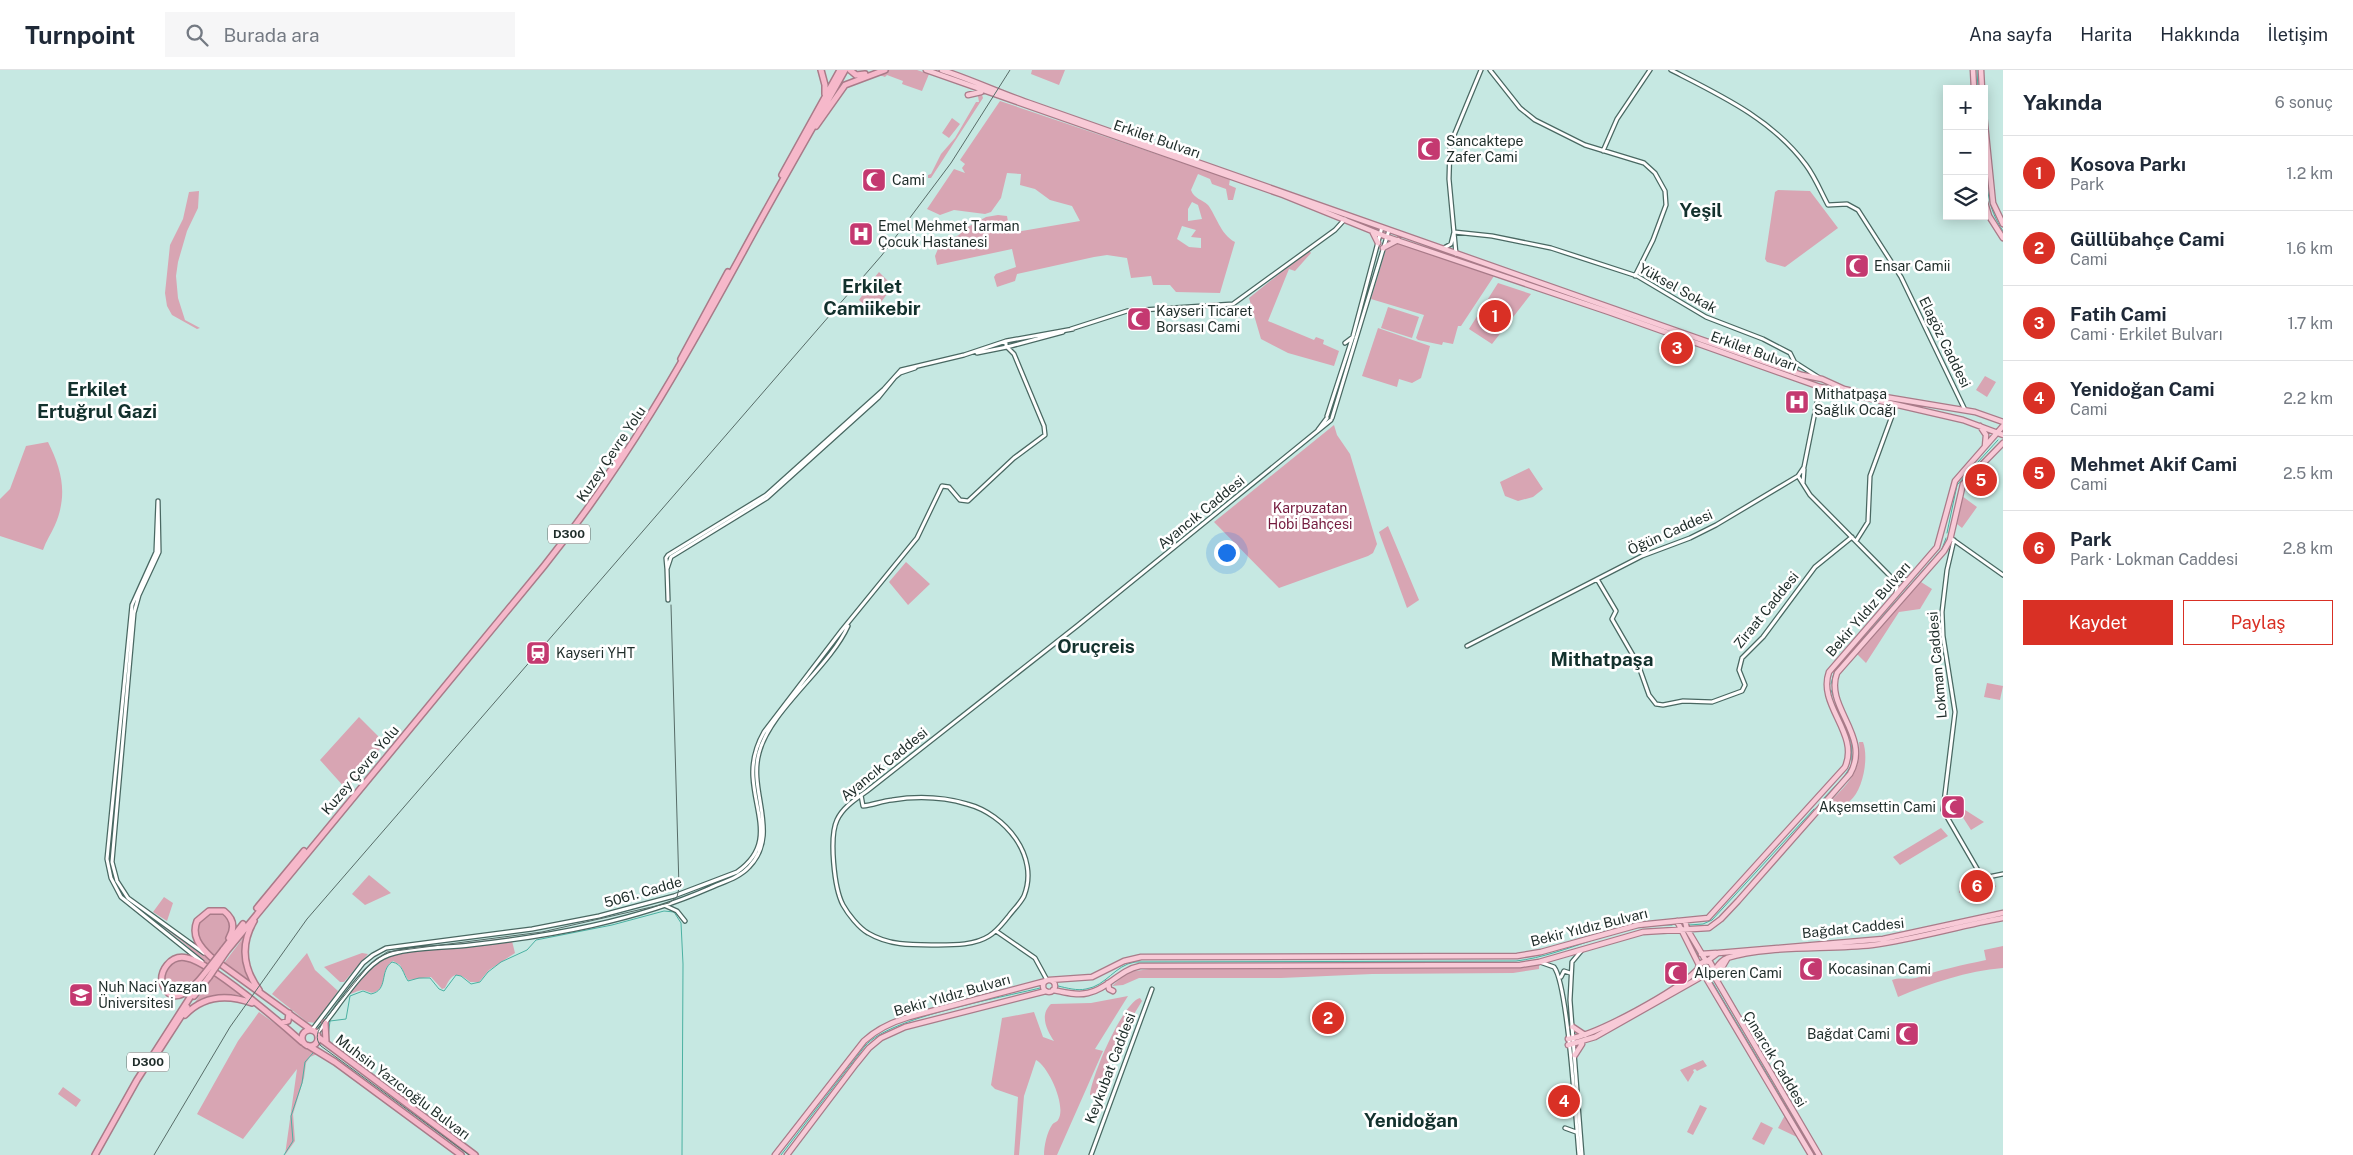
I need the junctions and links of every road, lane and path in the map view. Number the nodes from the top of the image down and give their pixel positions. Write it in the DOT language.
graph roads {
  1 [pos="821,70"];
  2 [pos="840,70"];
  3 [pos="844,70"];
  4 [pos="850,70"];
  5 [pos="874,70"];
  6 [pos="885,70"];
  7 [pos="926,70"];
  8 [pos="942,70"];
  9 [pos="1481,70"];
  10 [pos="1490,70"];
  11 [pos="1650,70"];
  12 [pos="1671,70"];
  13 [pos="1973,70"];
  14 [pos="1981,70"];
  15 [pos="1974,85"];
  16 [pos="1982,85"];
  17 [pos="984,92"];
  18 [pos="968,95"];
  19 [pos="811,121"];
  20 [pos="808,136"];
  21 [pos="1603,151"];
  22 [pos="1988,172"];
  23 [pos="1242,178"];
  24 [pos="1988,213"];
  25 [pos="1345,219"];
  26 [pos="1352,222"];
  27 [pos="2003,224"];
  28 [pos="1382,227"];
  29 [pos="1335,230"];
  30 [pos="1371,230"];
  31 [pos="1389,230"];
  32 [pos="1454,232"];
  33 [pos="1400,233"];
  34 [pos="1380,234"];
  35 [pos="1387,237"];
  36 [pos="2003,238"];
  37 [pos="1398,240"];
  38 [pos="1378,243"];
  39 [pos="1383,248"];
  40 [pos="1441,249"];
  41 [pos="1456,254"];
  42 [pos="1635,276"];
  43 [pos="1073,329"];
  44 [pos="1353,337"];
  45 [pos="1008,340"];
  46 [pos="1345,342"];
  47 [pos="1013,346"];
  48 [pos="1007,347"];
  49 [pos="1014,354"];
  50 [pos="964,355"];
  51 [pos="1796,364"];
  52 [pos="1796,373"];
  53 [pos="1802,376"];
  54 [pos="1821,379"];
  55 [pos="1832,384"];
  56 [pos="1819,387"];
  57 [pos="1830,389"];
  58 [pos="1896,405"];
  59 [pos="1966,410"];
  60 [pos="1327,417"];
  61 [pos="1332,419"];
  62 [pos="2001,420"];
  63 [pos="1978,426"];
  64 [pos="2003,426"];
  65 [pos="1997,433"];
  66 [pos="1314,434"];
  67 [pos="2003,435"];
  68 [pos="2003,443"];
  69 [pos="1985,447"];
  70 [pos="1804,467"];
  71 [pos="1966,475"];
  72 [pos="1798,476"];
  73 [pos="1803,483"];
  74 [pos="1852,537"];
  75 [pos="1952,539"];
  76 [pos="1856,542"];
  77 [pos="2003,575"];
  78 [pos="1597,578"];
  79 [pos="1892,578"];
  80 [pos="1908,580"];
  81 [pos="1896,594"];
  82 [pos="668,600"];
  83 [pos="844,632"];
  84 [pos="1467,646"];
  85 [pos="861,796"];
  86 [pos="2003,874"];
  87 [pos="276,890"];
  88 [pos="666,906"];
  89 [pos="2003,913"];
  90 [pos="2003,918"];
  91 [pos="685,921"];
  92 [pos="1677,921"];
  93 [pos="1686,921"];
  94 [pos="1679,929"];
  95 [pos="1687,929"];
  96 [pos="1696,929"];
  97 [pos="996,931"];
  98 [pos="1692,937"];
  99 [pos="1587,947"];
  100 [pos="225,951"];
  101 [pos="1718,953"];
  102 [pos="1701,954"];
  103 [pos="211,957"];
  104 [pos="1729,958"];
  105 [pos="1539,962"];
  106 [pos="1706,962"];
  107 [pos="206,966"];
  108 [pos="1698,967"];
  109 [pos="1713,971"];
  110 [pos="233,972"];
  111 [pos="1571,974"];
  112 [pos="207,975"];
  113 [pos="1704,977"];
  114 [pos="1560,978"];
  115 [pos="1047,980"];
  116 [pos="1718,980"];
  117 [pos="227,982"];
  118 [pos="1108,983"];
  119 [pos="1152,989"];
  120 [pos="1052,990"];
  121 [pos="1046,991"];
  122 [pos="1113,991"];
  123 [pos="264,996"];
  124 [pos="260,1006"];
  125 [pos="289,1013"];
  126 [pos="282,1023"];
  127 [pos="325,1023"];
  128 [pos="1573,1027"];
  129 [pos="314,1032"];
  130 [pos="1586,1036"];
  131 [pos="1574,1038"];
  132 [pos="1568,1039"];
  133 [pos="1585,1041"];
  134 [pos="302,1042"];
  135 [pos="326,1042"];
  136 [pos="1574,1044"];
  137 [pos="1568,1045"];
  138 [pos="309,1046"];
  139 [pos="159,1050"];
  140 [pos="1575,1055"];
  141 [pos="1576,1122"];
  142 [pos="1577,1133"];
  143 [pos="95,1155"];
  144 [pos="99,1155"];
  145 [pos="461,1155"];
  146 [pos="475,1155"];
  147 [pos="775,1155"];
  148 [pos="787,1155"];
  149 [pos="1091,1155"];
  150 [pos="1581,1155"];
  151 [pos="1811,1155"];
  152 [pos="1819,1155"];
  1 -- 19 [label="highway"];
  2 -- 19 [label="highway, Kuzey Çevre Yolu / D300"];
  3 -- 20 [label="highway, Kuzey Çevre Yolu / D300"];
  4 -- 5 [label="highway"];
  6 -- 20 [label="highway"];
  7 -- 17 [label="main road, Erkilet Bulvarı"];
  8 -- 23 [label="main road, Erkilet Bulvarı"];
  9 -- 32 [label="street"];
  10 -- 21 [label="street"];
  11 -- 21 [label="street"];
  12 -- 59 [label="street, Elagöz Caddesi"];
  13 -- 15 [label="main road"];
  14 -- 16 [label="main road"];
  17 -- 18 [label="main road"];
  17 -- 23 [label="main road, Erkilet Bulvarı"];
  19 -- 100 [label="highway, Kuzey Çevre Yolu / D300"];
  20 -- 87 [label="highway, Kuzey Çevre Yolu / D300"];
  21 -- 42 [label="street"];
  22 -- 27 [label="main road"];
  23 -- 25 [label="main road, Erkilet Bulvarı"];
  23 -- 28 [label="main road, Erkilet Bulvarı"];
  24 -- 36 [label="main road"];
  25 -- 26 [label="main road, Erkilet Bulvarı"];
  25 -- 29 [label="street"];
  26 -- 29 [label="street"];
  26 -- 30 [label="main road, Erkilet Bulvarı"];
  28 -- 31 [label="main road, Erkilet Bulvarı"];
  28 -- 34 [label="street, Ayancık Caddesi"];
  29 -- 43 [label="street"];
  30 -- 34 [label="main road, Erkilet Bulvarı"];
  30 -- 38 [label="main road"];
  31 -- 33 [label="main road, Erkilet Bulvarı"];
  31 -- 35 [label="street"];
  32 -- 40 [label="street"];
  32 -- 41 [label="street"];
  32 -- 42 [label="street, Yüksel Sokak"];
  33 -- 37 [label="main road"];
  33 -- 40 [label="main road, Erkilet Bulvarı"];
  34 -- 35 [label="main road, Erkilet Bulvarı"];
  34 -- 38 [label="street, Ayancık Caddesi"];
  35 -- 37 [label="main road, Erkilet Bulvarı"];
  35 -- 39 [label="street"];
  37 -- 39 [label="main road"];
  37 -- 56 [label="main road, Erkilet Bulvarı"];
  38 -- 44 [label="street, Ayancık Caddesi"];
  39 -- 61 [label="street"];
  40 -- 41 [label="main road, Erkilet Bulvarı"];
  41 -- 52 [label="main road, Erkilet Bulvarı"];
  42 -- 51 [label="street, Yüksel Sokak"];
  43 -- 45 [label="street"];
  43 -- 47 [label="street"];
  44 -- 46 [label="street"];
  44 -- 60 [label="street, Ayancık Caddesi"];
  45 -- 47 [label="street"];
  45 -- 48 [label="street"];
  45 -- 50 [label="street"];
  47 -- 48 [label="street"];
  47 -- 49 [label="street"];
  48 -- 49 [label="street"];
  48 -- 50 [label="street"];
  49 -- 83 [label="street"];
  50 -- 82 [label="street"];
  51 -- 52 [label="street"];
  51 -- 53 [label="street"];
  51 -- 54 [label="street, Yüksel Sokak"];
  52 -- 53 [label="main road, Erkilet Bulvarı"];
  53 -- 54 [label="main road, Erkilet Bulvarı"];
  54 -- 55 [label="main road, Erkilet Bulvarı"];
  54 -- 56 [label="main road"];
  55 -- 57 [label="main road"];
  55 -- 59 [label="main road, Erkilet Bulvarı"];
  56 -- 57 [label="main road, Erkilet Bulvarı"];
  56 -- 70 [label="street, Öğün Caddesi"];
  57 -- 58 [label="main road, Erkilet Bulvarı"];
  58 -- 63 [label="main road, Erkilet Bulvarı"];
  58 -- 76 [label="street"];
  59 -- 62 [label="main road, Erkilet Bulvarı"];
  60 -- 61 [label="street"];
  60 -- 66 [label="street, Ayancık Caddesi"];
  61 -- 66 [label="street, Ayancık Caddesi"];
  63 -- 65 [label="main road, Erkilet Bulvarı"];
  63 -- 69 [label="main road"];
  64 -- 65 [label="main road, Bekir Yıldız Bulvarı"];
  65 -- 67 [label="main road, Erkilet Bulvarı"];
  65 -- 69 [label="main road, Bekir Yıldız Bulvarı"];
  66 -- 85 [label="street, Ayancık Caddesi"];
  68 -- 71 [label="main road, Bekir Yıldız Bulvarı"];
  69 -- 71 [label="main road, Bekir Yıldız Bulvarı"];
  70 -- 72 [label="street, Öğün Caddesi"];
  70 -- 73 [label="street"];
  71 -- 75 [label="main road, Bekir Yıldız Bulvarı"];
  71 -- 80 [label="main road, Bekir Yıldız Bulvarı"];
  72 -- 73 [label="street"];
  72 -- 78 [label="street, Öğün Caddesi"];
  73 -- 74 [label="street"];
  74 -- 76 [label="street"];
  74 -- 78 [label="street, Ziraat Caddesi"];
  75 -- 77 [label="street"];
  75 -- 86 [label="street, Lokman Caddesi"];
  75 -- 96 [label="main road, Bekir Yıldız Bulvarı"];
  76 -- 79 [label="street"];
  78 -- 84 [label="street, Öğün Caddesi"];
  79 -- 80 [label="street"];
  79 -- 81 [label="street"];
  80 -- 81 [label="main road, Bekir Yıldız Bulvarı"];
  81 -- 93 [label="main road, Bekir Yıldız Bulvarı"];
  83 -- 88 [label="street, 5061. Cadde"];
  83 -- 129 [label="street, 5061. Cadde"];
  85 -- 97 [label="street, Ayancık Caddesi"];
  85 -- 97 [label="street, Ayancık Caddesi"];
  87 -- 100 [label="highway, Kuzey Çevre Yolu / D300"];
  87 -- 123 [label="highway"];
  88 -- 91 [label="street"];
  88 -- 127 [label="street, 5061. Cadde"];
  89 -- 101 [label="main road, Bağdat Caddesi"];
  90 -- 104 [label="main road, Bağdat Caddesi"];
  92 -- 93 [label="main road, Bekir Yıldız Bulvarı"];
  92 -- 94 [label="main road, Çınarcık Caddesi"];
  92 -- 115 [label="main road, Bekir Yıldız Bulvarı"];
  93 -- 95 [label="main road"];
  94 -- 95 [label="main road, Bekir Yıldız Bulvarı"];
  94 -- 99 [label="main road, Bekir Yıldız Bulvarı"];
  94 -- 108 [label="main road, Çınarcık Caddesi"];
  95 -- 96 [label="main road, Bekir Yıldız Bulvarı"];
  95 -- 98 [label="main road, Çınarcık Caddesi"];
  96 -- 98 [label="main road"];
  97 -- 115 [label="street"];
  98 -- 102 [label="main road, Çınarcık Caddesi"];
  99 -- 105 [label="main road, Bekir Yıldız Bulvarı"];
  99 -- 111 [label="street"];
  100 -- 103 [label="highway, Muhsin Yazıcıoğlu Bulvarı"];
  100 -- 112 [label="highway, D300, bridge"];
  101 -- 102 [label="main road, Bağdat Caddesi"];
  101 -- 106 [label="main road"];
  102 -- 106 [label="main road, Çınarcık Caddesi"];
  103 -- 107 [label="street"];
  103 -- 110 [label="highway, Muhsin Yazıcıoğlu Bulvarı"];
  104 -- 109 [label="main road, Bağdat Caddesi"];
  104 -- 116 [label="main road"];
  105 -- 114 [label="street"];
  105 -- 118 [label="main road, Bekir Yıldız Bulvarı"];
  106 -- 108 [label="main road"];
  106 -- 109 [label="main road, Çınarcık Caddesi"];
  107 -- 112 [label="highway"];
  107 -- 117 [label="highway"];
  108 -- 113 [label="main road, Çınarcık Caddesi"];
  108 -- 130 [label="main road"];
  109 -- 113 [label="main road, Bağdat Caddesi"];
  109 -- 116 [label="main road, Çınarcık Caddesi"];
  110 -- 117 [label="highway"];
  110 -- 123 [label="highway, Muhsin Yazıcıoğlu Bulvarı"];
  111 -- 114 [label="street"];
  111 -- 128 [label="street"];
  112 -- 139 [label="highway, D300"];
  112 -- 143 [label="highway, D300"];
  113 -- 133 [label="main road, Bağdat Caddesi"];
  113 -- 151 [label="main road, Çınarcık Caddesi"];
  114 -- 132 [label="street"];
  115 -- 120 [label="main road"];
  115 -- 121 [label="main road"];
  115 -- 147 [label="main road, Bekir Yıldız Bulvarı"];
  116 -- 152 [label="main road, Çınarcık Caddesi"];
  117 -- 124 [label="highway"];
  118 -- 120 [label="main road, Bekir Yıldız Bulvarı"];
  118 -- 122 [label="main road"];
  119 -- 149 [label="street, Keykubat Caddesi"];
  120 -- 121 [label="main road, Bekir Yıldız Bulvarı"];
  121 -- 148 [label="main road, Bekir Yıldız Bulvarı"];
  123 -- 125 [label="highway, Muhsin Yazıcıoğlu Bulvarı"];
  124 -- 126 [label="highway"];
  124 -- 139 [label="highway"];
  125 -- 126 [label="highway"];
  125 -- 129 [label="highway, Muhsin Yazıcıoğlu Bulvarı"];
  126 -- 134 [label="highway"];
  127 -- 129 [label="street, 5061. Cadde"];
  127 -- 135 [label="highway"];
  128 -- 130 [label="main road"];
  128 -- 131 [label="street"];
  129 -- 134 [label="highway"];
  129 -- 135 [label="highway, Muhsin Yazıcıoğlu Bulvarı"];
  129 -- 138 [label="highway"];
  130 -- 131 [label="main road"];
  131 -- 132 [label="main road"];
  131 -- 136 [label="street"];
  132 -- 137 [label="street"];
  133 -- 136 [label="main road"];
  133 -- 140 [label="main road"];
  134 -- 138 [label="highway, Muhsin Yazıcıoğlu Bulvarı"];
  135 -- 146 [label="highway, Muhsin Yazıcıoğlu Bulvarı"];
  136 -- 137 [label="main road"];
  136 -- 140 [label="street"];
  137 -- 141 [label="street"];
  138 -- 145 [label="highway, Muhsin Yazıcıoğlu Bulvarı"];
  139 -- 144 [label="highway, D300"];
  140 -- 150 [label="street"];
  141 -- 142 [label="street"];
  141 -- 142 [label="street"];
  142 -- 150 [label="street"];
}
